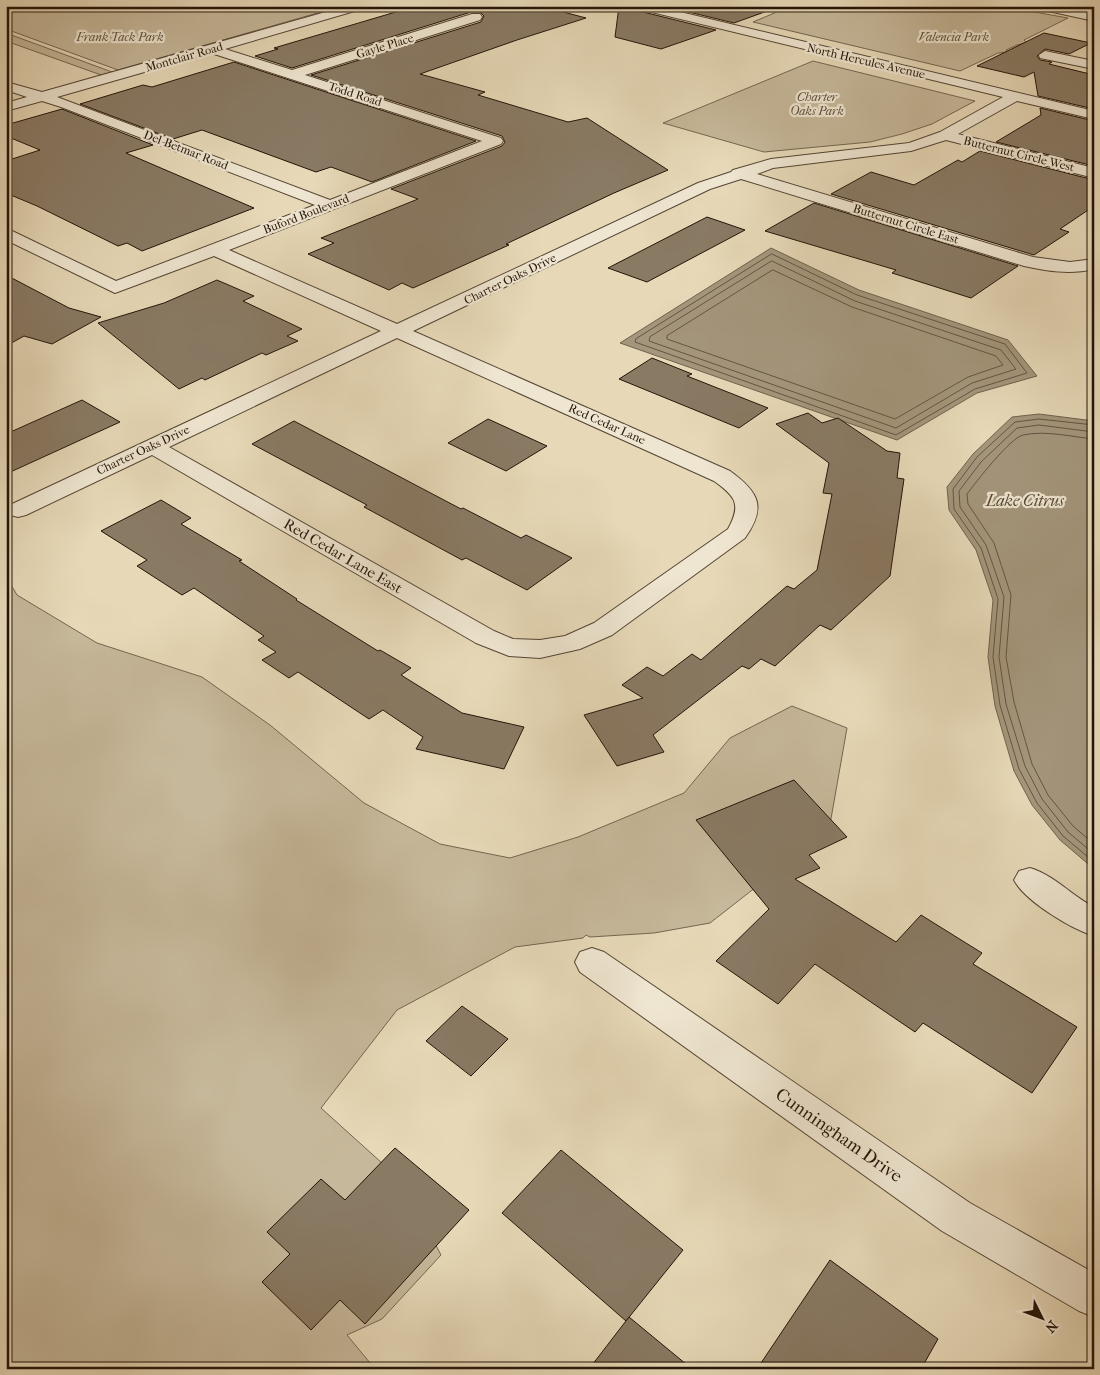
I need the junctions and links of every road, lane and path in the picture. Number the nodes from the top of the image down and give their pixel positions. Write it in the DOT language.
graph roads {
  1 [pos="361,6"];
  2 [pos="639,6"];
  3 [pos="1039,6"];
  4 [pos="476,17"];
  5 [pos="1094,17"];
  6 [pos="213,48"];
  7 [pos="1045,55"];
  8 [pos="1094,65"];
  9 [pos="294,74"];
  10 [pos="6,86"];
  11 [pos="1016,96"];
  12 [pos="42,97"];
  13 [pos="6,107"];
  14 [pos="1094,115"];
  15 [pos="945,135"];
  16 [pos="496,141"];
  17 [pos="738,173"];
  18 [pos="1094,173"];
  19 [pos="329,205"];
  20 [pos="6,233"];
  21 [pos="215,250"];
  22 [pos="1094,264"];
  23 [pos="399,332"];
  24 [pos="152,446"];
  25 [pos="18,510"];
  26 [pos="540,649"];
  27 [pos="1030,880"];
  28 [pos="1094,923"];
  29 [pos="592,962"];
  30 [pos="1094,1296"];
  1 -- 6 [label="street, Montclair Road"];
  2 -- 11 [label="street, North Hercules Avenue"];
  3 -- 5 [label="street"];
  4 -- 9 [label="street, Gayle Place"];
  6 -- 9 [label="street, Todd Road"];
  6 -- 12 [label="street, Montclair Road"];
  7 -- 8 [label="street"];
  9 -- 16 [label="street, Todd Road"];
  10 -- 12 [label="street, Del-Betmar Road"];
  11 -- 14 [label="street, North Hercules Avenue"];
  11 -- 15 [label="street, Charter Oaks Drive"];
  12 -- 13 [label="street, Montclair Road"];
  12 -- 19 [label="street, Del-Betmar Road"];
  15 -- 17 [label="street, Charter Oaks Drive"];
  15 -- 18 [label="street, Butternut Circle West"];
  16 -- 19 [label="street, Buford Boulevard"];
  17 -- 22 [label="street, Butternut Circle East"];
  17 -- 23 [label="street, Charter Oaks Drive"];
  19 -- 21 [label="street, Buford Boulevard"];
  20 -- 21 [label="street, Buford Boulevard"];
  21 -- 23 [label="street, Red Cedar Lane"];
  23 -- 24 [label="street, Charter Oaks Drive"];
  23 -- 26 [label="street, Red Cedar Lane"];
  24 -- 25 [label="street, Charter Oaks Drive"];
  24 -- 26 [label="street, Red Cedar Lane East"];
  27 -- 28 [label="street"];
  29 -- 30 [label="street, Cunningham Drive"];
}
